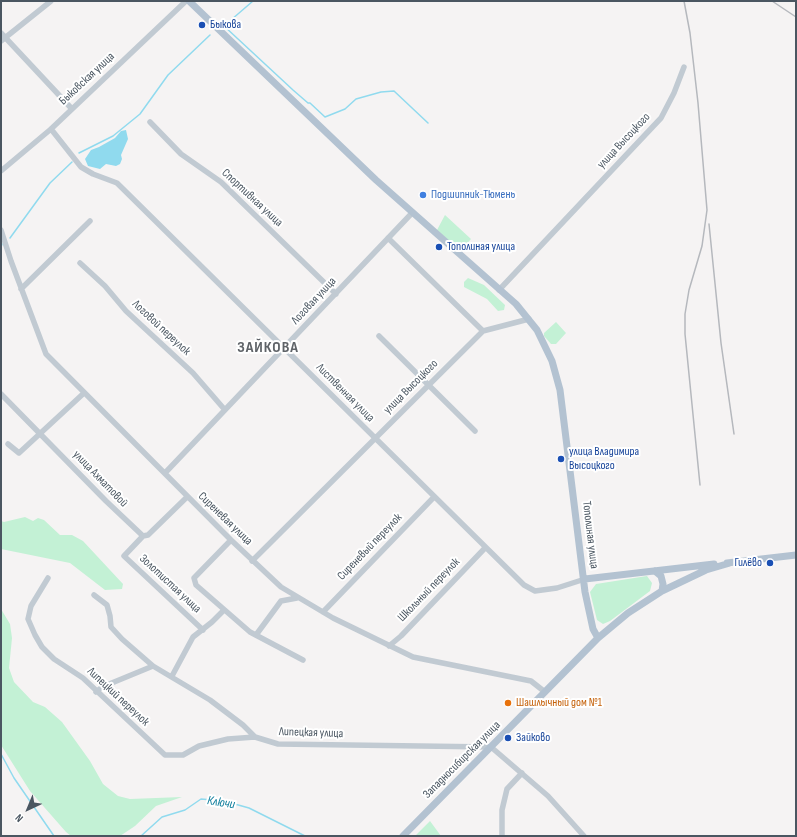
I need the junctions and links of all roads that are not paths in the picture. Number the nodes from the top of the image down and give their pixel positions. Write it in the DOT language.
graph roads {
  1 [pos="51,1"];
  2 [pos="187,1"];
  3 [pos="2,37"];
  4 [pos="684,67"];
  5 [pos="72,109"];
  6 [pos="150,122"];
  7 [pos="51,129"];
  8 [pos="2,169"];
  9 [pos="412,213"];
  10 [pos="90,220"];
  11 [pos="1,230"];
  12 [pos="388,238"];
  13 [pos="80,263"];
  14 [pos="22,289"];
  15 [pos="499,290"];
  16 [pos="336,294"];
  17 [pos="529,318"];
  18 [pos="483,331"];
  19 [pos="379,336"];
  20 [pos="284,348"];
  21 [pos="429,384"];
  22 [pos="84,393"];
  23 [pos="1,394"];
  24 [pos="225,410"];
  25 [pos="475,431"];
  26 [pos="41,433"];
  27 [pos="375,438"];
  28 [pos="8,444"];
  29 [pos="165,473"];
  30 [pos="188,497"];
  31 [pos="434,497"];
  32 [pos="143,536"];
  33 [pos="231,540"];
  34 [pos="485,548"];
  35 [pos="796,555"];
  36 [pos="252,561"];
  37 [pos="730,563"];
  38 [pos="655,571"];
  39 [pos="48,578"];
  40 [pos="585,579"];
  41 [pos="662,591"];
  42 [pos="94,595"];
  43 [pos="298,598"];
  44 [pos="224,610"];
  45 [pos="323,612"];
  46 [pos="203,630"];
  47 [pos="256,635"];
  48 [pos="598,638"];
  49 [pos="389,646"];
  50 [pos="303,660"];
  51 [pos="153,666"];
  52 [pos="172,676"];
  53 [pos="96,692"];
  54 [pos="545,692"];
  55 [pos="255,737"];
  56 [pos="491,747"];
  57 [pos="522,773"];
  58 [pos="403,836"];
  59 [pos="502,836"];
  60 [pos="584,836"];
  1 -- 3 [label="street"];
  2 -- 5 [label="street, Быковская улица"];
  2 -- 9 [label="main road, Тополиная улица"];
  3 -- 5 [label="street"];
  4 -- 15 [label="street, улица Высоцкого"];
  5 -- 7 [label="street, Быковская улица"];
  6 -- 16 [label="street, Спортивная улица"];
  7 -- 8 [label="street, Быковская улица"];
  7 -- 20 [label="street, Лиственная улица"];
  9 -- 12 [label="street, Логовая улица"];
  9 -- 15 [label="main road, Тополиная улица"];
  10 -- 14 [label="street"];
  11 -- 14 [label="street, Сиреневая улица"];
  12 -- 16 [label="street, Логовая улица"];
  12 -- 18 [label="street"];
  13 -- 24 [label="street, Логовой переулок"];
  14 -- 22 [label="street, Сиреневая улица"];
  15 -- 17 [label="main road, Тополиная улица"];
  16 -- 20 [label="street, Логовая улица"];
  17 -- 18 [label="street, улица Высоцкого"];
  17 -- 40 [label="main road, Тополиная улица"];
  18 -- 21 [label="street, улица Высоцкого"];
  19 -- 21 [label="street"];
  20 -- 24 [label="street, Логовая улица"];
  20 -- 27 [label="street, Лиственная улица"];
  21 -- 25 [label="street"];
  21 -- 27 [label="street, улица Высоцкого"];
  22 -- 26 [label="street"];
  22 -- 29 [label="street, Сиреневая улица"];
  23 -- 26 [label="street, улица Ахматовой"];
  24 -- 29 [label="street, Логовая улица"];
  26 -- 28 [label="street"];
  26 -- 32 [label="street, улица Ахматовой"];
  27 -- 31 [label="street, Лиственная улица"];
  27 -- 36 [label="street, улица Высоцкого"];
  29 -- 30 [label="street, Сиреневая улица"];
  30 -- 32 [label="street"];
  30 -- 33 [label="street, Сиреневая улица"];
  31 -- 34 [label="street, Лиственная улица"];
  31 -- 45 [label="street, Сиреневый переулок"];
  32 -- 46 [label="street, Золотистая улица"];
  33 -- 36 [label="street, Сиреневая улица"];
  33 -- 44 [label="street"];
  34 -- 40 [label="street, Лиственная улица"];
  34 -- 49 [label="street, Школьный переулок"];
  35 -- 37 [label="main road"];
  36 -- 43 [label="street, Сиреневая улица"];
  37 -- 38 [label="main road, Тополиная улица"];
  37 -- 41 [label="main road, Западносибирская улица"];
  38 -- 40 [label="main road, Тополиная улица"];
  38 -- 41 [label="main road"];
  39 -- 53 [label="street, Липецкий переулок"];
  40 -- 48 [label="main road, Тополиная улица"];
  41 -- 48 [label="main road, Западносибирская улица"];
  42 -- 51 [label="street, Липецкая улица"];
  43 -- 45 [label="street, Сиреневая улица"];
  43 -- 47 [label="street"];
  44 -- 46 [label="street"];
  44 -- 47 [label="street"];
  45 -- 49 [label="street, Сиреневая улица"];
  46 -- 52 [label="street"];
  47 -- 50 [label="street"];
  48 -- 54 [label="main road, Западносибирская улица"];
  49 -- 54 [label="street, Сиреневая улица"];
  51 -- 52 [label="street, Липецкая улица"];
  51 -- 53 [label="street"];
  52 -- 55 [label="street, Липецкая улица"];
  53 -- 55 [label="street, Липецкий переулок"];
  54 -- 56 [label="main road, Западносибирская улица"];
  55 -- 56 [label="street, Липецкая улица"];
  56 -- 57 [label="street"];
  56 -- 58 [label="main road, Западносибирская улица"];
  57 -- 59 [label="street"];
  57 -- 60 [label="street"];
}
